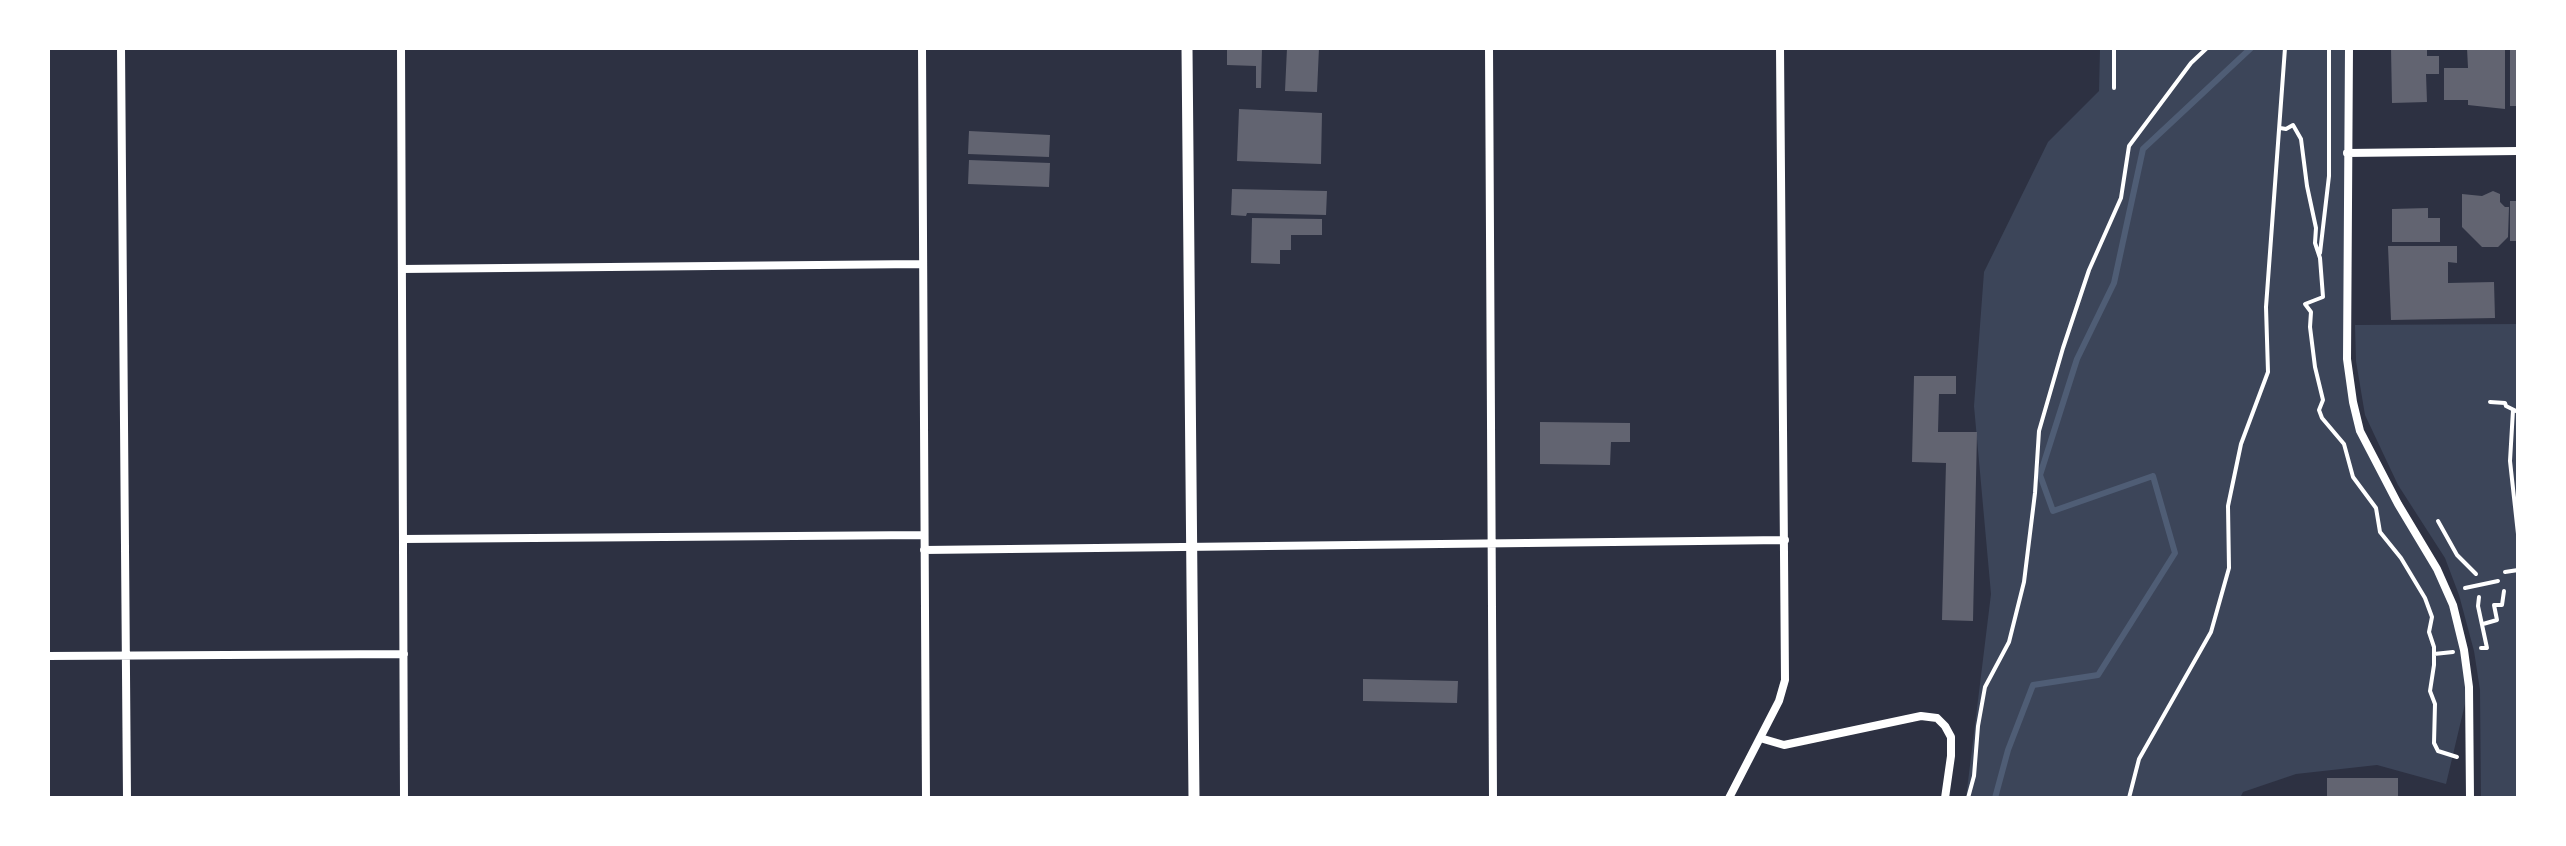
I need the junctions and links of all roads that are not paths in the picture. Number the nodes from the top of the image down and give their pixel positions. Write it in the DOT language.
graph roads {
  1 [pos="121,48"];
  2 [pos="401,48"];
  3 [pos="922,48"];
  4 [pos="1187,48"];
  5 [pos="1489,48"];
  6 [pos="1780,48"];
  7 [pos="2349,48"];
  8 [pos="2518,151"];
  9 [pos="2347,153"];
  10 [pos="921,264"];
  11 [pos="402,269"];
  12 [pos="924,535"];
  13 [pos="403,539"];
  14 [pos="1785,540"];
  15 [pos="1193,545"];
  16 [pos="1490,545"];
  17 [pos="924,550"];
  18 [pos="2498,581"];
  19 [pos="2465,588"];
  20 [pos="404,654"];
  21 [pos="48,656"];
  22 [pos="127,656"];
  23 [pos="1760,738"];
  24 [pos="127,798"];
  25 [pos="404,798"];
  26 [pos="926,798"];
  27 [pos="1194,798"];
  28 [pos="1493,798"];
  29 [pos="1729,798"];
  30 [pos="1945,798"];
  31 [pos="2470,798"];
  1 -- 22 [label="street"];
  2 -- 11 [label="street"];
  3 -- 10 [label="street"];
  4 -- 15 [label="street"];
  5 -- 16 [label="street"];
  6 -- 14 [label="street"];
  7 -- 9 [label="street"];
  8 -- 9 [label="street"];
  9 -- 31 [label="street"];
  10 -- 11 [label="street"];
  10 -- 12 [label="street"];
  11 -- 13 [label="street"];
  12 -- 13 [label="street"];
  12 -- 17 [label="street"];
  13 -- 20 [label="street"];
  14 -- 16 [label="street"];
  14 -- 23 [label="street"];
  15 -- 16 [label="street"];
  15 -- 17 [label="street"];
  15 -- 27 [label="street"];
  16 -- 28 [label="street"];
  17 -- 26 [label="street"];
  18 -- 19 [label="lane"];
  20 -- 22 [label="street"];
  20 -- 25 [label="street"];
  21 -- 22 [label="street"];
  22 -- 24 [label="street"];
  23 -- 29 [label="street"];
  23 -- 30 [label="street"];
}
